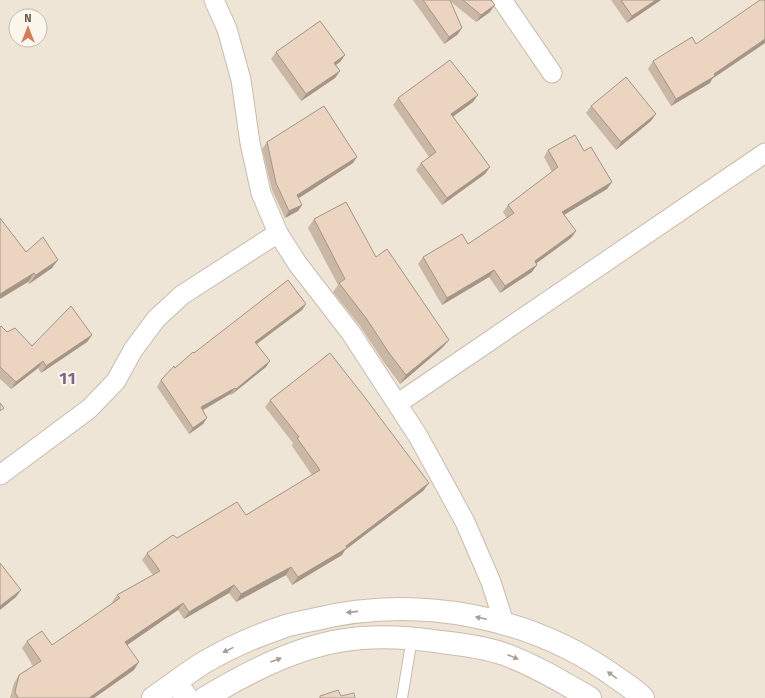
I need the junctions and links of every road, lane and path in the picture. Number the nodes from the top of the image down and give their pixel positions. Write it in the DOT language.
graph roads {
  1 [pos="214,0"];
  2 [pos="502,0"];
  3 [pos="552,73"];
  4 [pos="765,153"];
  5 [pos="278,234"];
  6 [pos="397,404"];
  7 [pos="0,475"];
  8 [pos="504,623"];
  9 [pos="412,638"];
  10 [pos="182,690"];
  11 [pos="153,698"];
  12 [pos="205,698"];
  13 [pos="402,698"];
  14 [pos="590,698"];
  15 [pos="643,698"];
  1 -- 5 [label="street"];
  2 -- 3 [label="street"];
  4 -- 6 [label="street"];
  5 -- 6 [label="street"];
  5 -- 7 [label="street"];
  6 -- 8 [label="street"];
  8 -- 10 [label="street, one-way"];
  15 -- 8 [label="street, one-way"];
  12 -- 9 [label="street, one-way"];
  9 -- 13 [label="lane"];
  9 -- 14 [label="street, one-way"];
  10 -- 11 [label="street"];
}
